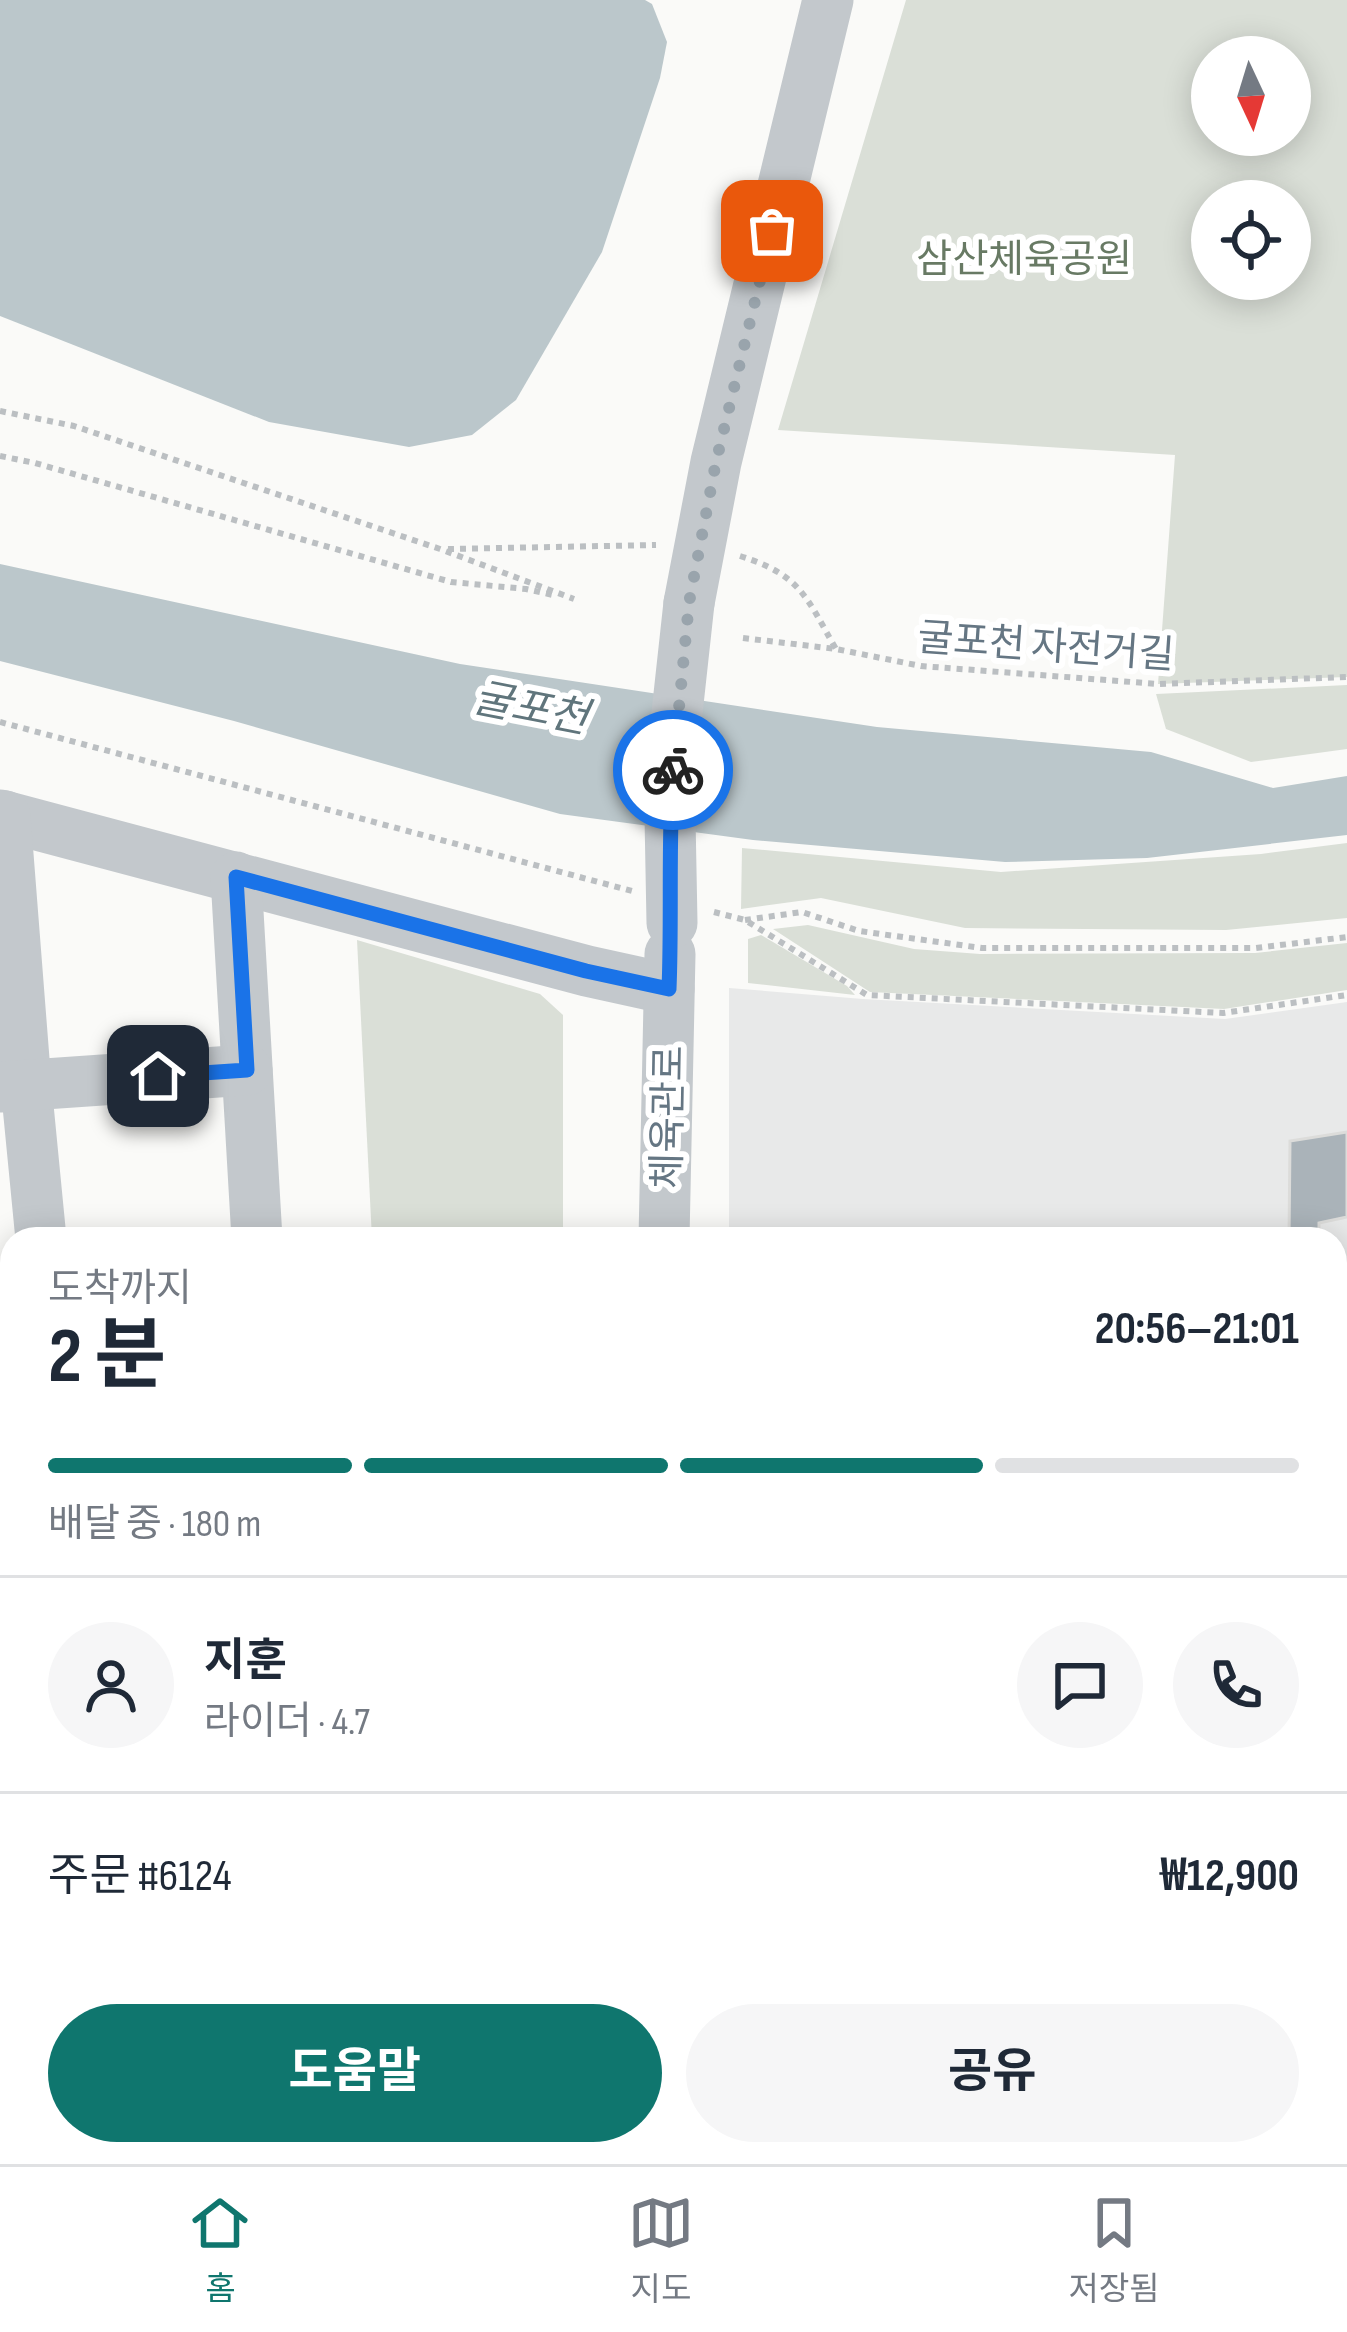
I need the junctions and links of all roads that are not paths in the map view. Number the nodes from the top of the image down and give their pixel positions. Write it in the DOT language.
graph roads {
  1 [pos="828,0"];
  2 [pos="2,816"];
  3 [pos="236,877"];
  4 [pos="669,989"];
  5 [pos="247,1070"];
  6 [pos="13,1086"];
  7 [pos="39,1227"];
  8 [pos="255,1227"];
  9 [pos="664,1227"];
  1 -- 4 [label="street, 체육관로, bridge"];
  2 -- 3 [label="street"];
  2 -- 6 [label="street"];
  3 -- 4 [label="street"];
  3 -- 5 [label="street"];
  4 -- 9 [label="street, 체육관로"];
  5 -- 6 [label="street"];
  5 -- 8 [label="street"];
  6 -- 7 [label="street"];
}
